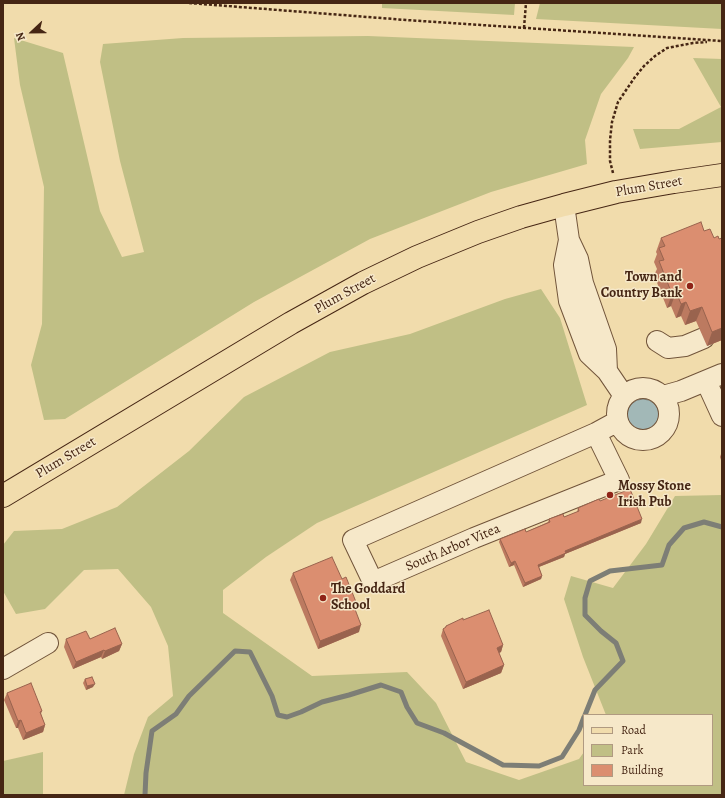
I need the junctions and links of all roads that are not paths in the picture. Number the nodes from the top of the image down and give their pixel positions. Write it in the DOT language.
graph roads {
  1 [pos="722,175"];
  2 [pos="564,205"];
  3 [pos="704,338"];
  4 [pos="657,341"];
  5 [pos="714,377"];
  6 [pos="624,396"];
  7 [pos="662,396"];
  8 [pos="722,416"];
  9 [pos="618,421"];
  10 [pos="596,433"];
  11 [pos="3,496"];
  12 [pos="48,643"];
  13 [pos="3,669"];
  1 -- 2 [label="main road, Plum Street"];
  2 -- 6 [label="street"];
  2 -- 11 [label="main road, Plum Street"];
  3 -- 4 [label="street"];
  5 -- 7 [label="street"];
  5 -- 8 [label="street"];
  6 -- 7 [label="street"];
  6 -- 9 [label="street"];
  7 -- 9 [label="street"];
  9 -- 10 [label="street, South Arbor Vitea"];
  10 -- 10 [label="street, South Arbor Vitea"];
  12 -- 13 [label="street"];
}
